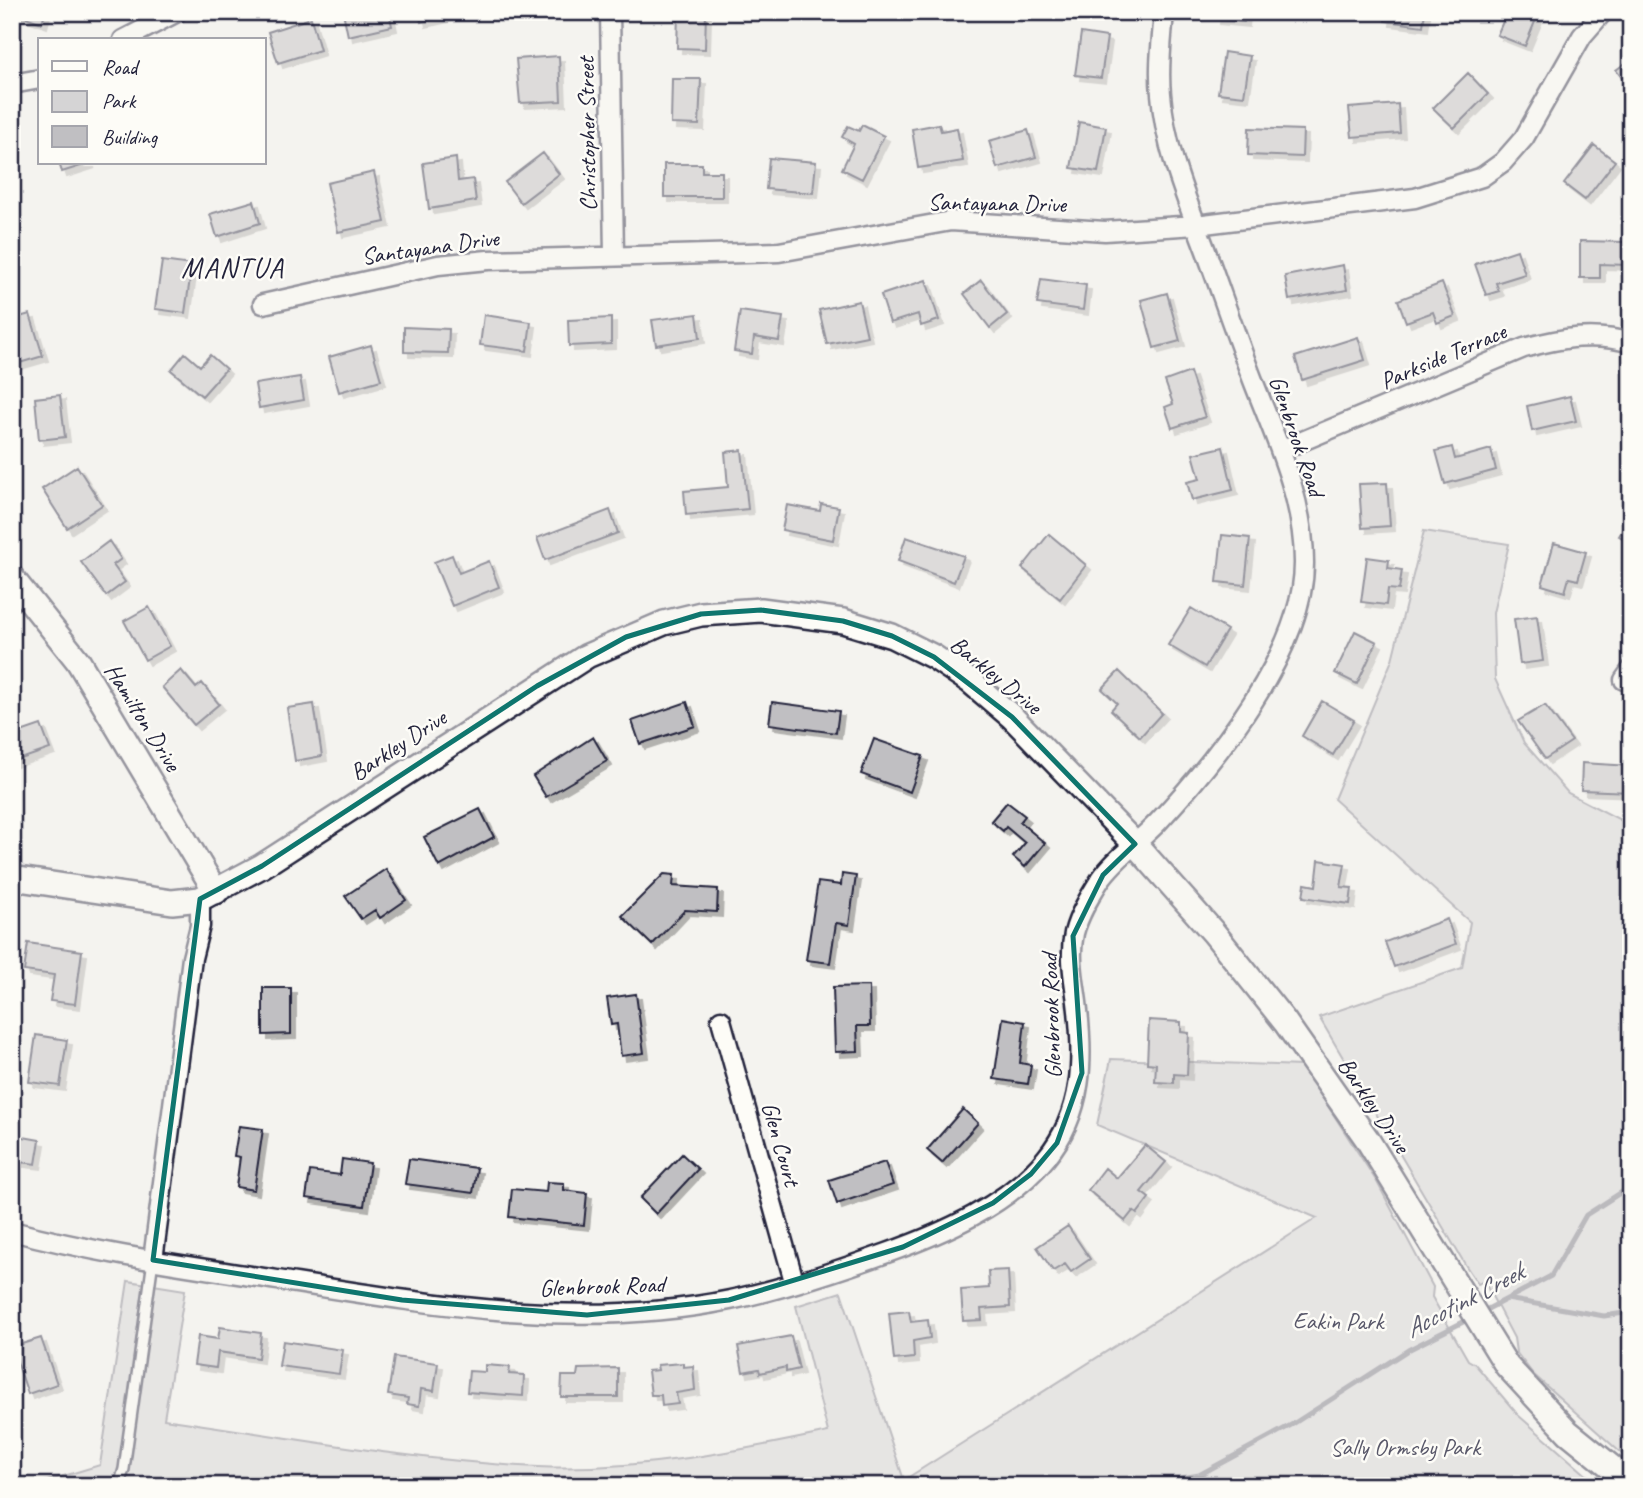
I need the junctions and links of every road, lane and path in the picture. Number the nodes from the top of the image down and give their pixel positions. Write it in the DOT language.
graph roads {
  1 [pos="177,12"];
  2 [pos="610,12"];
  3 [pos="1164,12"];
  4 [pos="1603,12"];
  5 [pos="127,38"];
  6 [pos="38,79"];
  7 [pos="12,84"];
  8 [pos="1196,225"];
  9 [pos="614,255"];
  10 [pos="263,304"];
  11 [pos="1631,343"];
  12 [pos="1281,450"];
  13 [pos="12,578"];
  14 [pos="1135,844"];
  15 [pos="12,877"];
  16 [pos="208,895"];
  17 [pos="721,1020"];
  18 [pos="12,1231"];
  19 [pos="153,1261"];
  20 [pos="794,1281"];
  21 [pos="1631,1483"];
  22 [pos="119,1486"];
  1 -- 5 [label="street"];
  2 -- 9 [label="street, Christopher Street"];
  3 -- 8 [label="street, Glenbrook Road"];
  4 -- 8 [label="street, Santayana Drive"];
  6 -- 7 [label="street"];
  8 -- 9 [label="street, Santayana Drive"];
  8 -- 12 [label="street, Glenbrook Road"];
  9 -- 10 [label="street, Santayana Drive"];
  11 -- 12 [label="street, Parkside Terrace"];
  12 -- 14 [label="street, Glenbrook Road"];
  13 -- 16 [label="street, Hamilton Drive"];
  14 -- 16 [label="street, Barkley Drive"];
  14 -- 20 [label="street, Glenbrook Road"];
  14 -- 21 [label="street, Barkley Drive"];
  15 -- 16 [label="street, Barkley Drive"];
  16 -- 19 [label="street"];
  17 -- 20 [label="street, Glen Court"];
  18 -- 19 [label="street, Glenbrook Road"];
  19 -- 20 [label="street, Glenbrook Road"];
  19 -- 22 [label="lane"];
}
